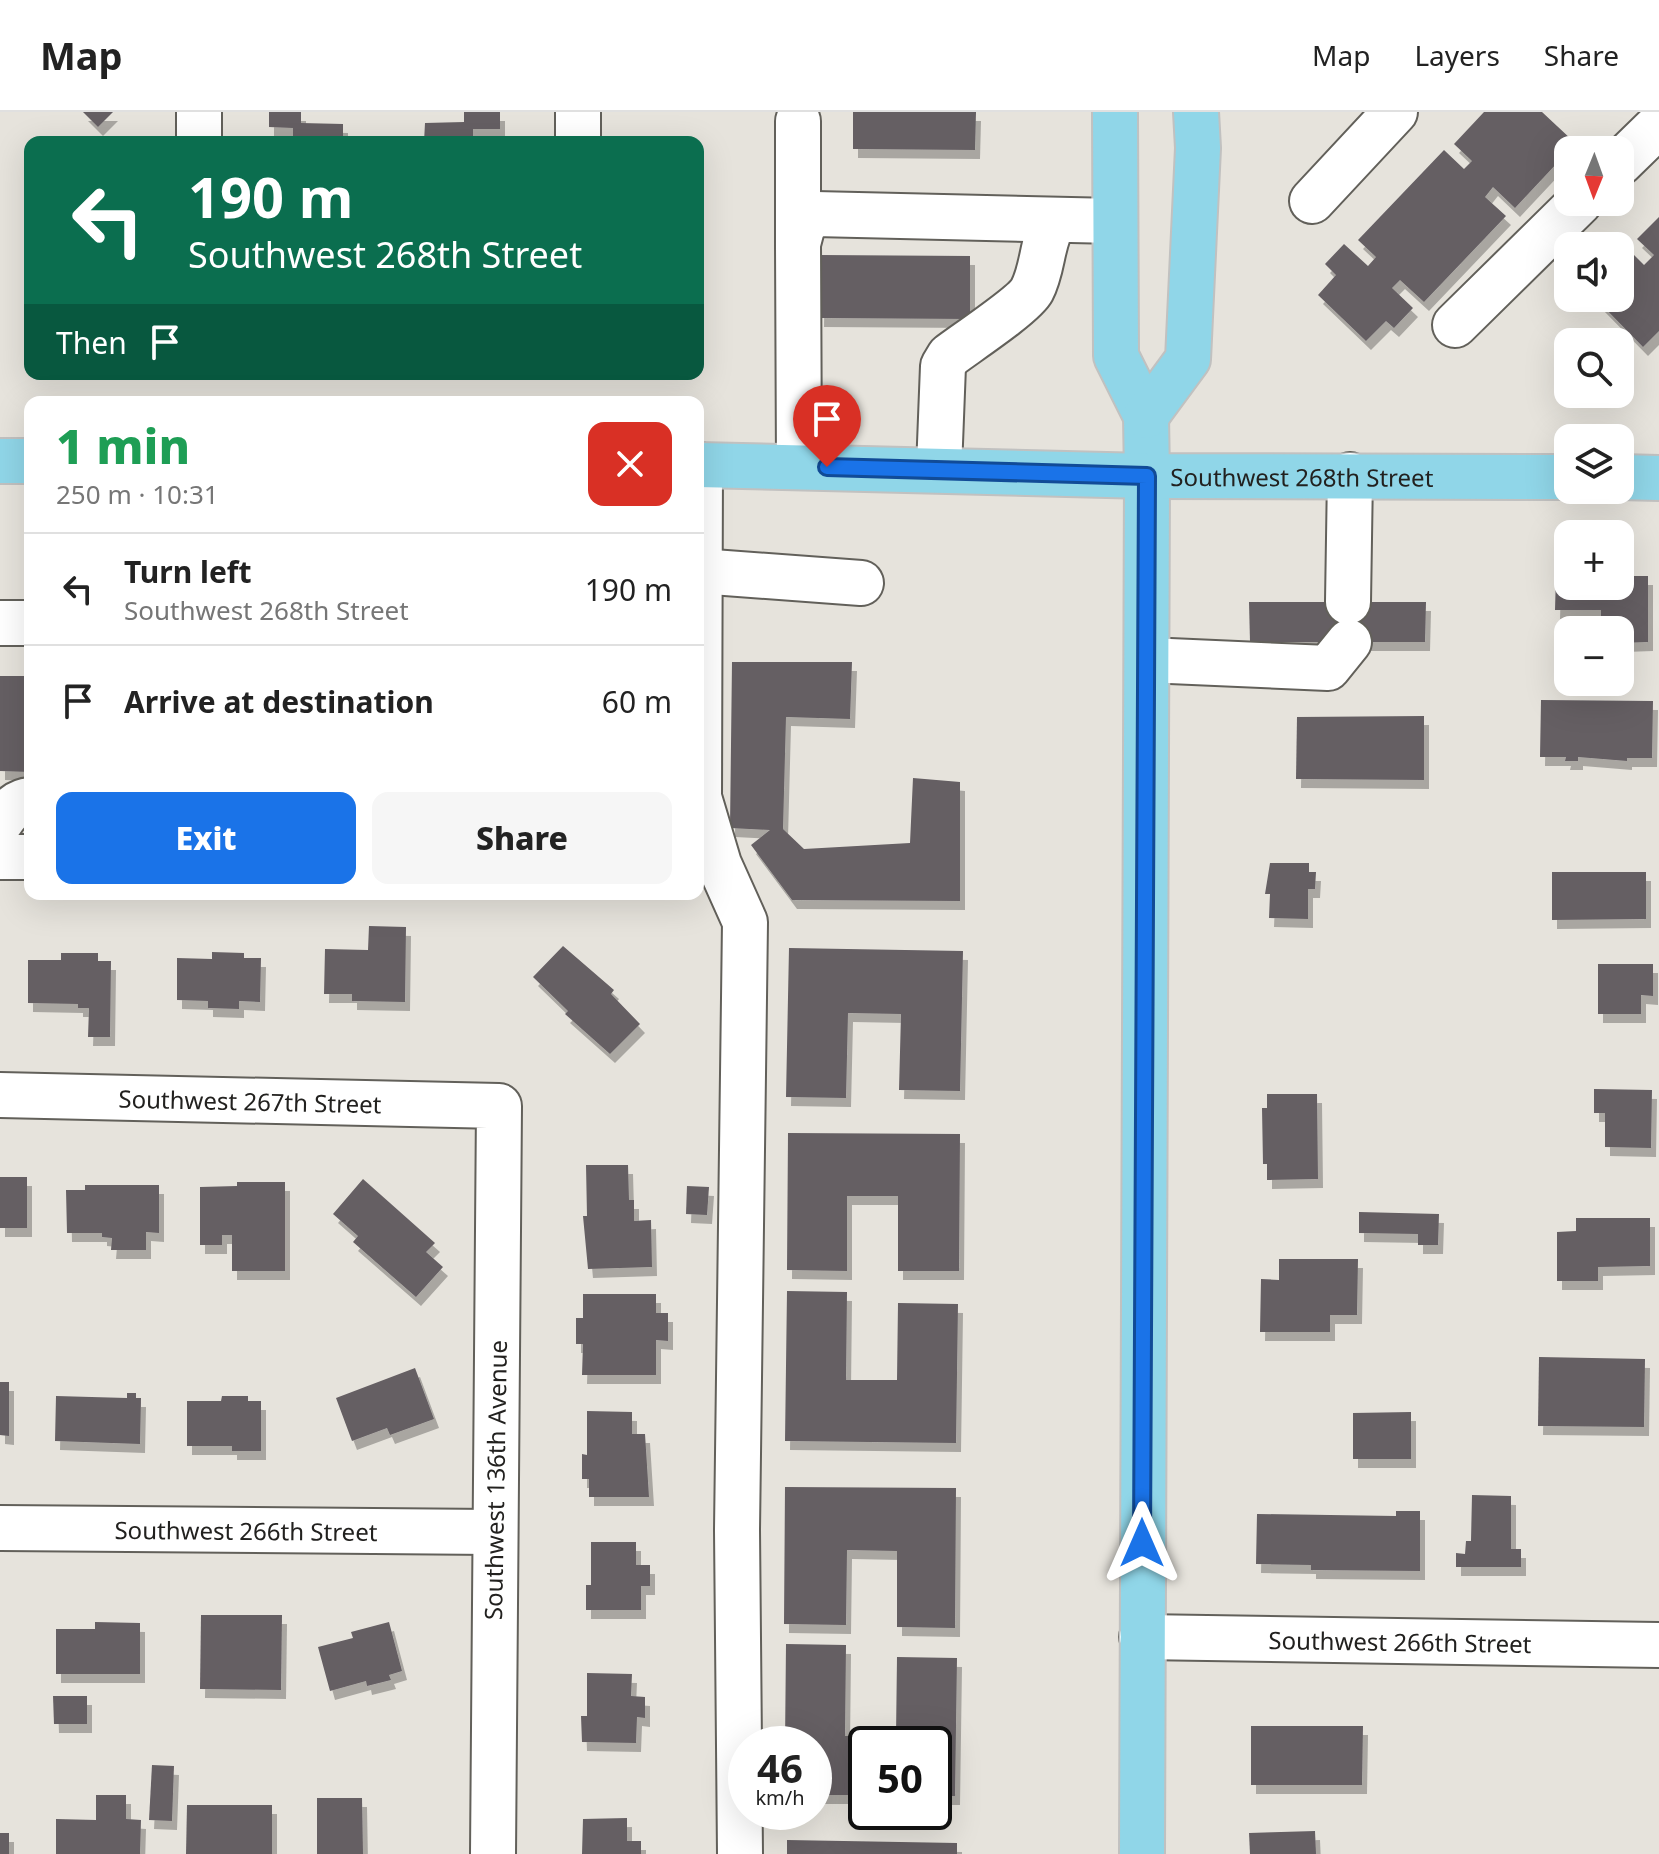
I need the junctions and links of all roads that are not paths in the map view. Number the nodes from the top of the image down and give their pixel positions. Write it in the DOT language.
graph roads {
  1 [pos="199,112"];
  2 [pos="578,112"];
  3 [pos="1115,112"];
  4 [pos="1196,112"];
  5 [pos="1395,112"];
  6 [pos="798,121"];
  7 [pos="1659,125"];
  8 [pos="199,136"];
  9 [pos="578,136"];
  10 [pos="1634,149"];
  11 [pos="1312,201"];
  12 [pos="1566,216"];
  13 [pos="1055,220"];
  14 [pos="1115,221"];
  15 [pos="798,244"];
  16 [pos="1455,325"];
  17 [pos="1146,416"];
  18 [pos="0,461"];
  19 [pos="24,461"];
  20 [pos="704,465"];
  21 [pos="799,467"];
  22 [pos="939,469"];
  23 [pos="1350,475"];
  24 [pos="1147,476"];
  25 [pos="1554,477"];
  26 [pos="1634,477"];
  27 [pos="1659,478"];
  28 [pos="704,571"];
  29 [pos="861,583"];
  30 [pos="0,623"];
  31 [pos="24,623"];
  32 [pos="1147,660"];
  33 [pos="24,803"];
  34 [pos="0,823"];
  35 [pos="704,830"];
  36 [pos="0,857"];
  37 [pos="24,857"];
  38 [pos="709,864"];
  39 [pos="0,1095"];
  40 [pos="499,1106"];
  41 [pos="0,1528"];
  42 [pos="493,1532"];
  43 [pos="1142,1637"];
  44 [pos="1659,1645"];
  45 [pos="493,1854"];
  46 [pos="740,1854"];
  47 [pos="1142,1854"];
  1 -- 8 [label="street"];
  2 -- 9 [label="street"];
  3 -- 14 [label="main road"];
  4 -- 17 [label="main road"];
  5 -- 11 [label="street"];
  6 -- 15 [label="street"];
  7 -- 10 [label="street"];
  12 -- 16 [label="street"];
  13 -- 14 [label="street"];
  13 -- 15 [label="street"];
  13 -- 22 [label="street"];
  14 -- 17 [label="main road"];
  15 -- 21 [label="street"];
  17 -- 24 [label="main road"];
  18 -- 19 [label="main road"];
  20 -- 21 [label="main road, Southwest 268th Street"];
  21 -- 22 [label="main road, Southwest 268th Street"];
  22 -- 24 [label="main road, Southwest 268th Street"];
  23 -- 24 [label="main road, Southwest 268th Street"];
  23 -- 25 [label="main road, Southwest 268th Street"];
  23 -- 32 [label="street"];
  24 -- 32 [label="main road"];
  26 -- 27 [label="main road"];
  28 -- 29 [label="street"];
  30 -- 31 [label="street"];
  32 -- 43 [label="main road"];
  33 -- 34 [label="street"];
  35 -- 38 [label="street"];
  36 -- 37 [label="street"];
  38 -- 46 [label="street"];
  39 -- 40 [label="street, Southwest 267th Street"];
  40 -- 42 [label="street, Southwest 136th Avenue"];
  41 -- 42 [label="street, Southwest 266th Street"];
  42 -- 45 [label="street, Southwest 136th Avenue"];
  43 -- 44 [label="street, Southwest 266th Street"];
  43 -- 47 [label="main road"];
}
